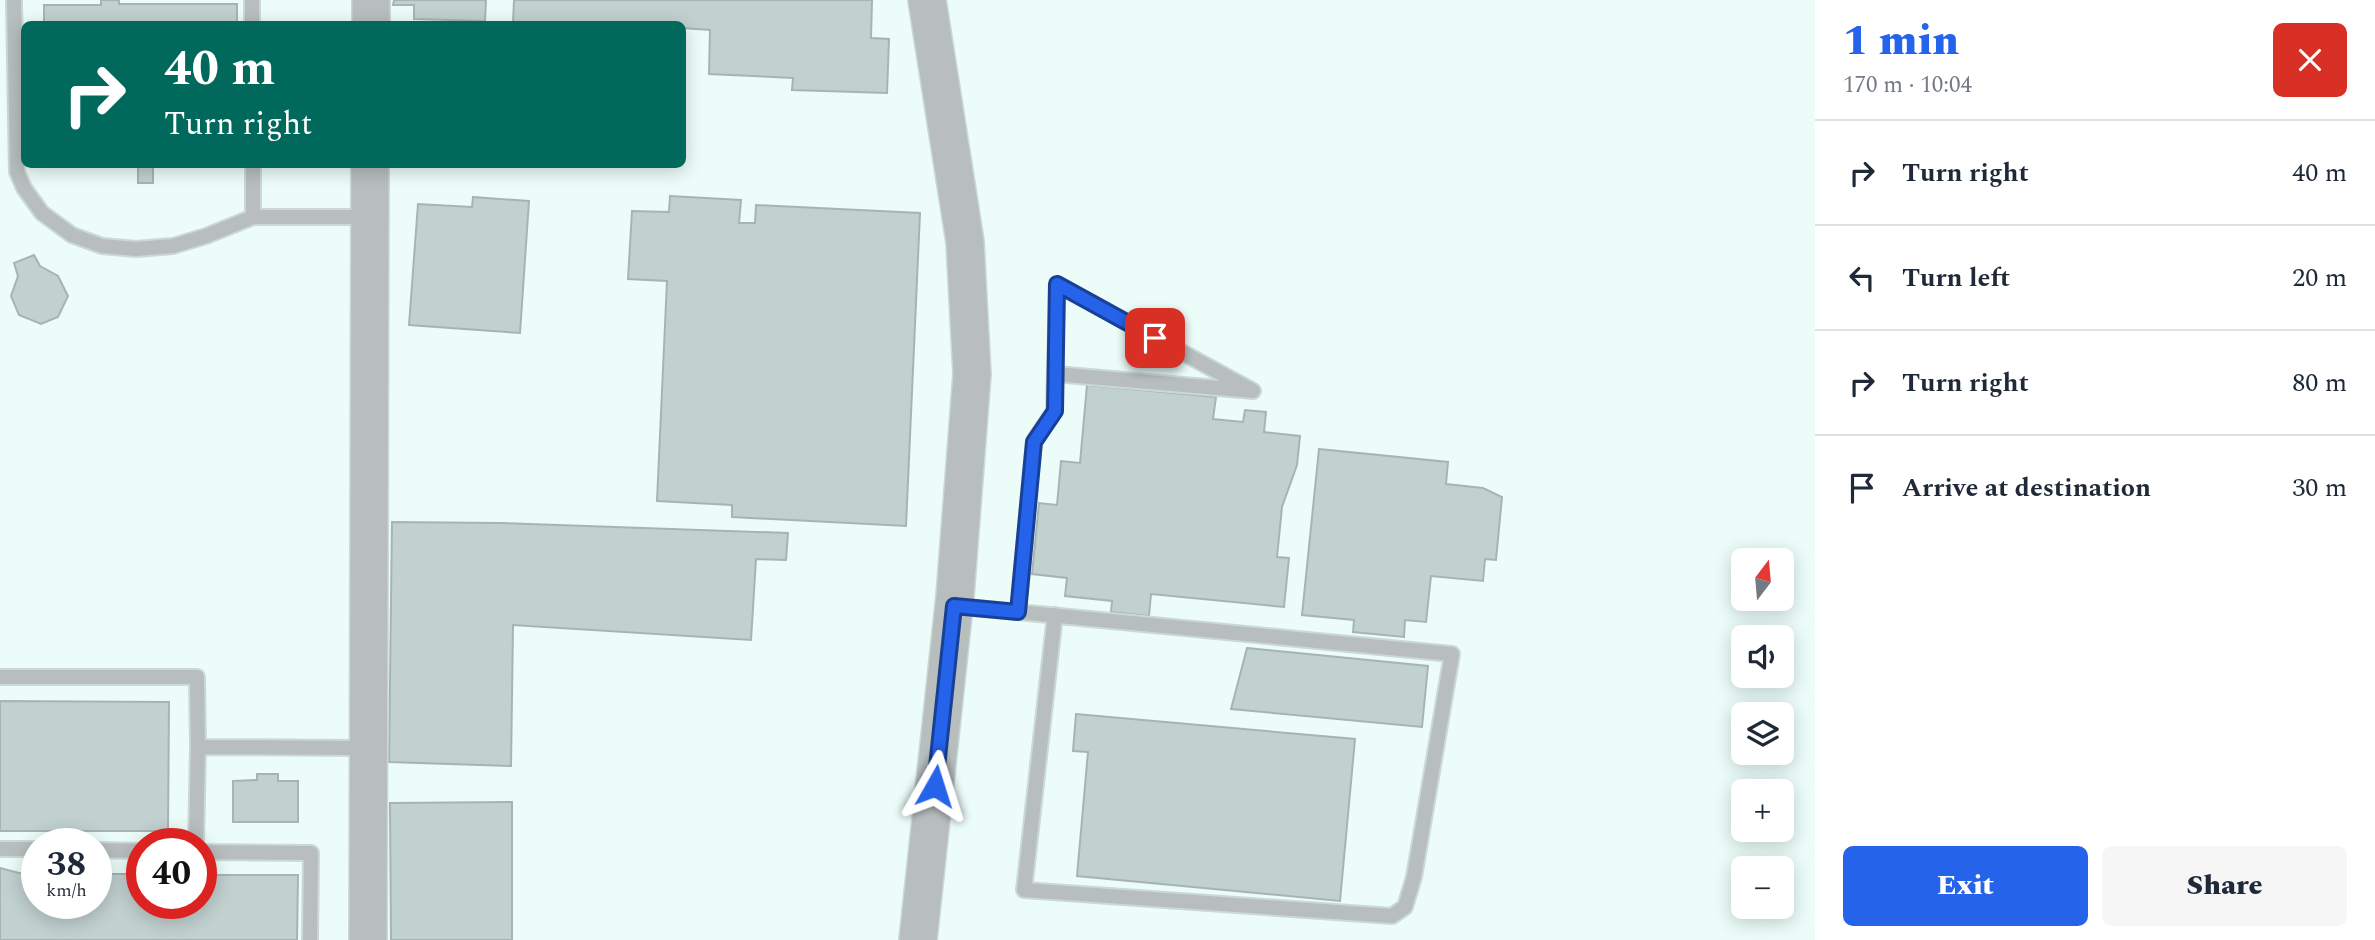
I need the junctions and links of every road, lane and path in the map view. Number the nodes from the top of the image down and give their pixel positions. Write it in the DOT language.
graph roads {
  1 [pos="14,0"];
  2 [pos="252,0"];
  3 [pos="371,0"];
  4 [pos="927,0"];
  5 [pos="252,21"];
  6 [pos="371,21"];
  7 [pos="253,168"];
  8 [pos="370,168"];
  9 [pos="253,217"];
  10 [pos="370,217"];
  11 [pos="1055,374"];
  12 [pos="954,606"];
  13 [pos="1018,612"];
  14 [pos="1055,615"];
  15 [pos="0,677"];
  16 [pos="198,747"];
  17 [pos="369,748"];
  18 [pos="196,828"];
  19 [pos="0,849"];
  20 [pos="21,849"];
  21 [pos="217,852"];
  22 [pos="310,940"];
  23 [pos="368,940"];
  24 [pos="918,940"];
  1 -- 9 [label="lane"];
  2 -- 5 [label="lane"];
  3 -- 6 [label="street"];
  4 -- 12 [label="street"];
  7 -- 9 [label="lane"];
  8 -- 10 [label="street"];
  9 -- 10 [label="lane"];
  10 -- 17 [label="street"];
  11 -- 11 [label="lane"];
  11 -- 13 [label="lane"];
  12 -- 13 [label="lane"];
  12 -- 24 [label="street"];
  13 -- 14 [label="lane"];
  14 -- 14 [label="lane"];
  15 -- 16 [label="lane"];
  16 -- 17 [label="lane"];
  16 -- 18 [label="lane"];
  17 -- 23 [label="street"];
  19 -- 20 [label="lane"];
  21 -- 22 [label="lane"];
}
